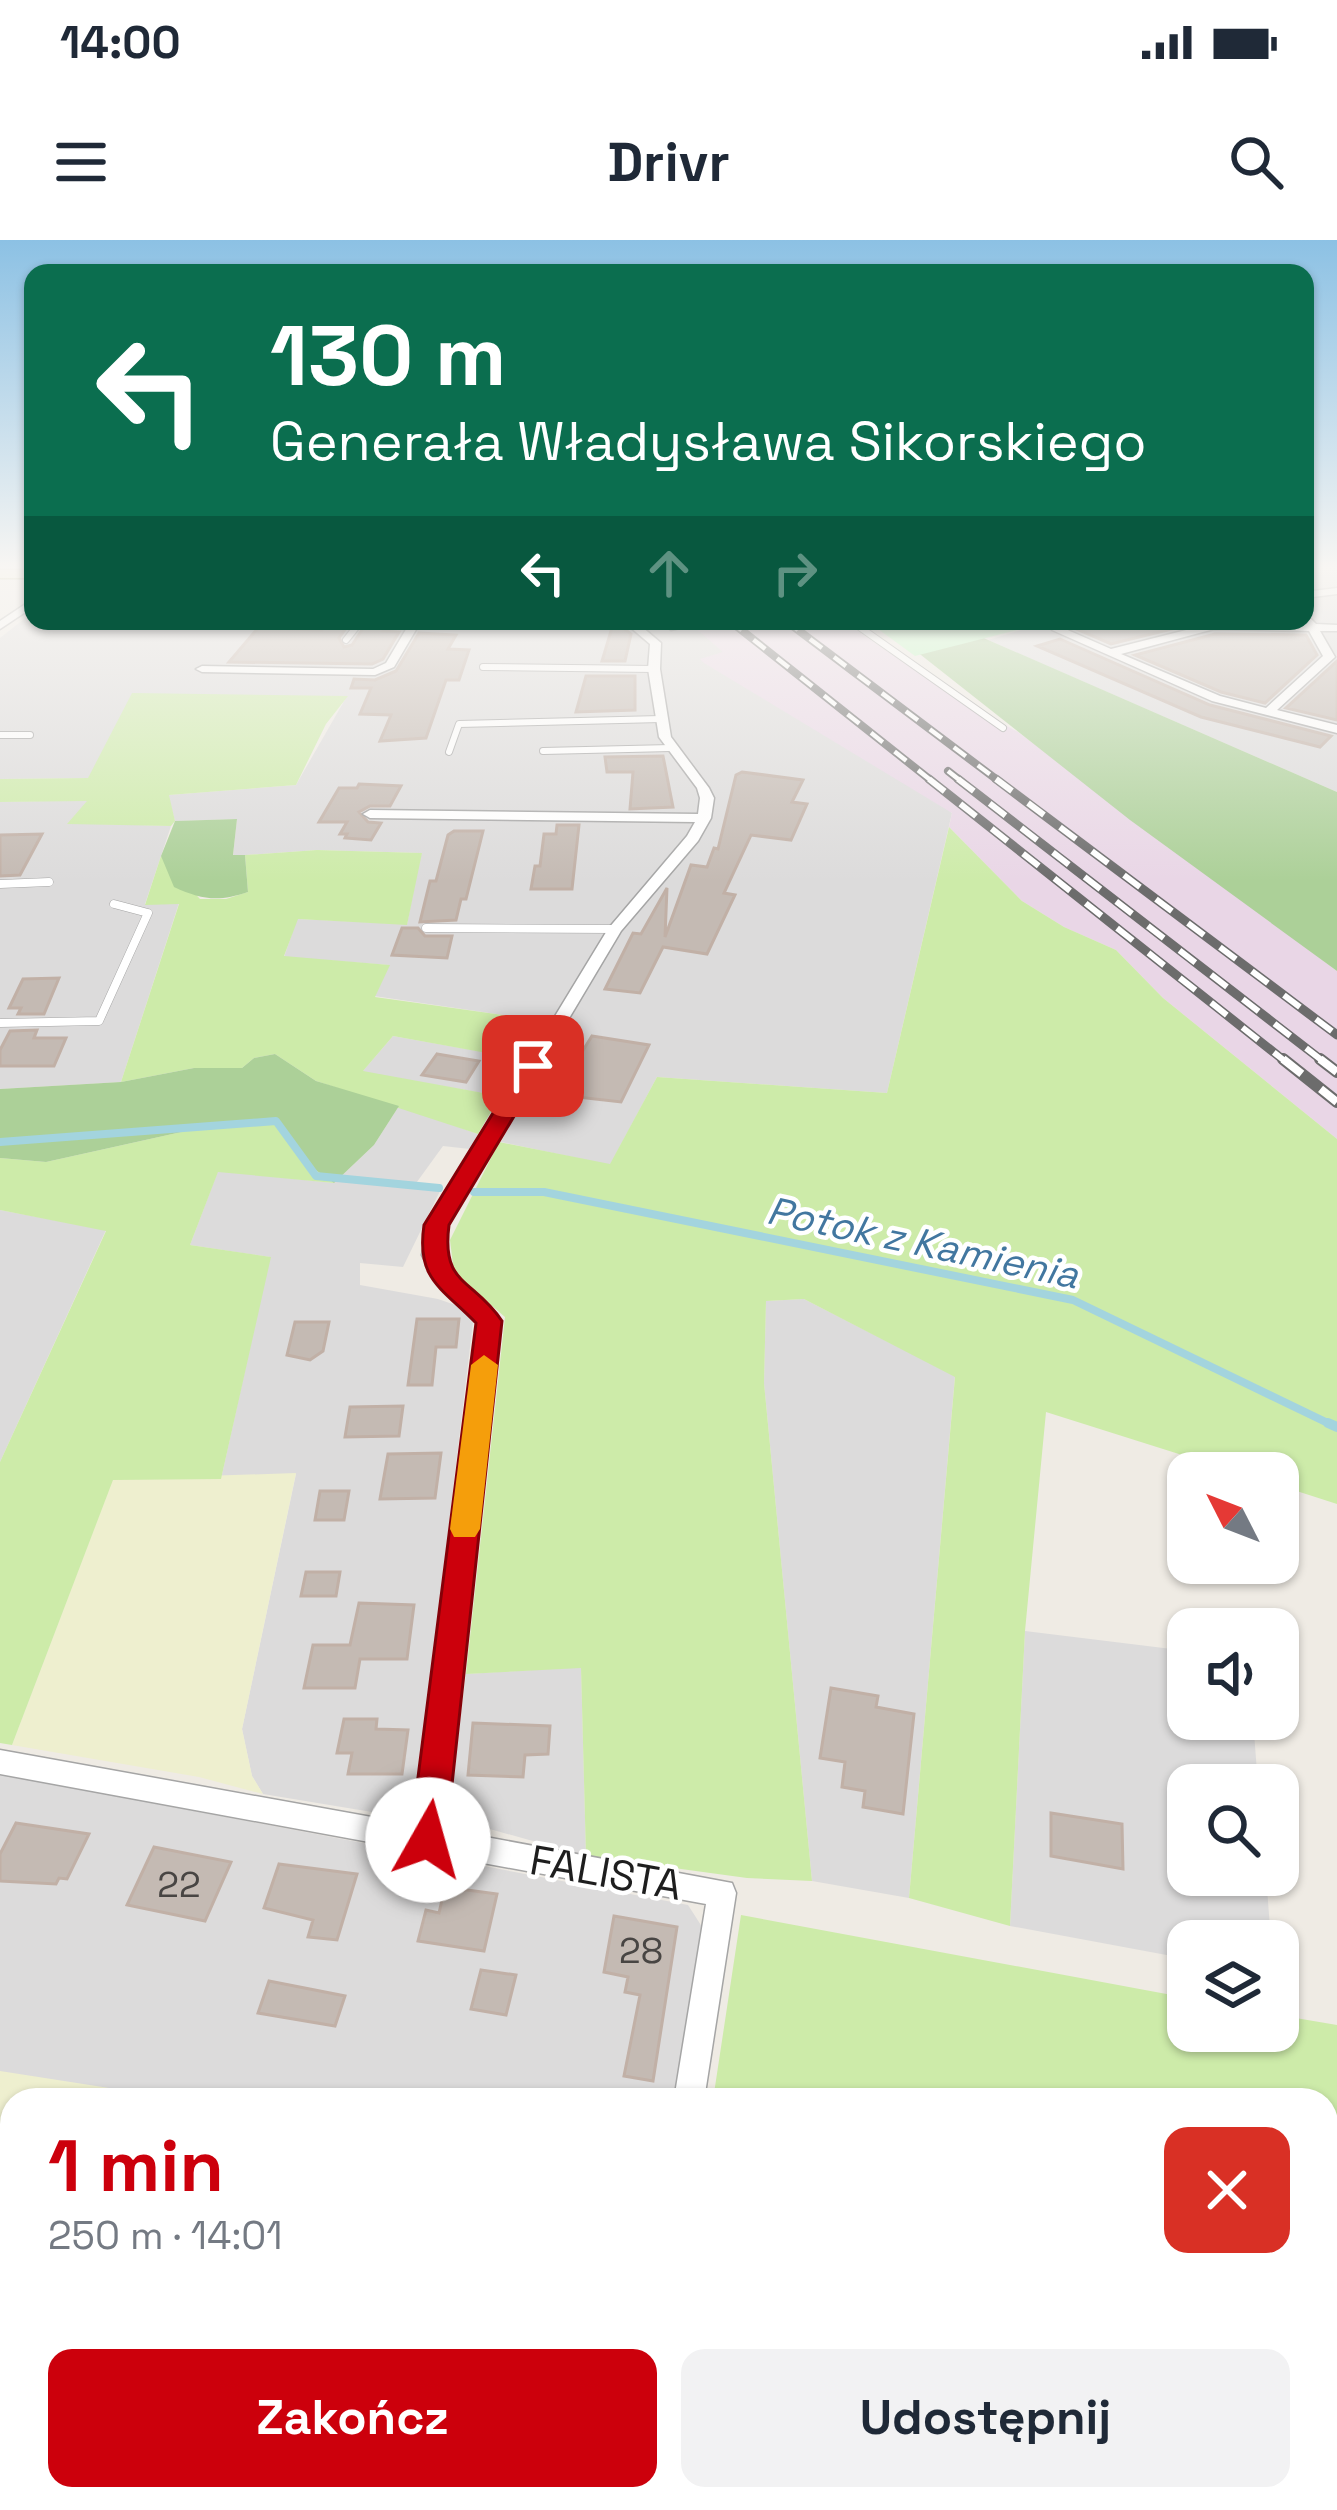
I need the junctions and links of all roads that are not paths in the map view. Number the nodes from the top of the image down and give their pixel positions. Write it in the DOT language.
graph roads {
  1 [pos="313,671"];
  2 [pos="377,671"];
  3 [pos="654,671"];
  4 [pos="922,671"];
  5 [pos="1151,671"];
  6 [pos="1314,671"];
  7 [pos="1268,712"];
  8 [pos="661,719"];
  9 [pos="1004,728"];
  10 [pos="1337,729"];
  11 [pos="0,735"];
  12 [pos="30,735"];
  13 [pos="670,748"];
  14 [pos="543,751"];
  15 [pos="449,752"];
  16 [pos="370,814"];
  17 [pos="704,818"];
  18 [pos="50,882"];
  19 [pos="0,884"];
  20 [pos="114,904"];
  21 [pos="426,928"];
  22 [pos="615,929"];
  23 [pos="0,1023"];
  24 [pos="0,1762"];
  25 [pos="428,1840"];
  26 [pos="691,2088"];
  1 -- 2 [label="street"];
  3 -- 8 [label="street"];
  4 -- 9 [label="lane"];
  5 -- 7 [label="street"];
  6 -- 7 [label="street"];
  7 -- 10 [label="street"];
  8 -- 13 [label="street"];
  8 -- 15 [label="lane"];
  11 -- 12 [label="lane"];
  13 -- 14 [label="lane"];
  13 -- 17 [label="street"];
  16 -- 17 [label="street"];
  17 -- 22 [label="street"];
  18 -- 19 [label="lane"];
  20 -- 23 [label="lane"];
  21 -- 22 [label="lane"];
  22 -- 25 [label="street"];
  24 -- 25 [label="street, FALISTA"];
  25 -- 26 [label="street, FALISTA"];
}
